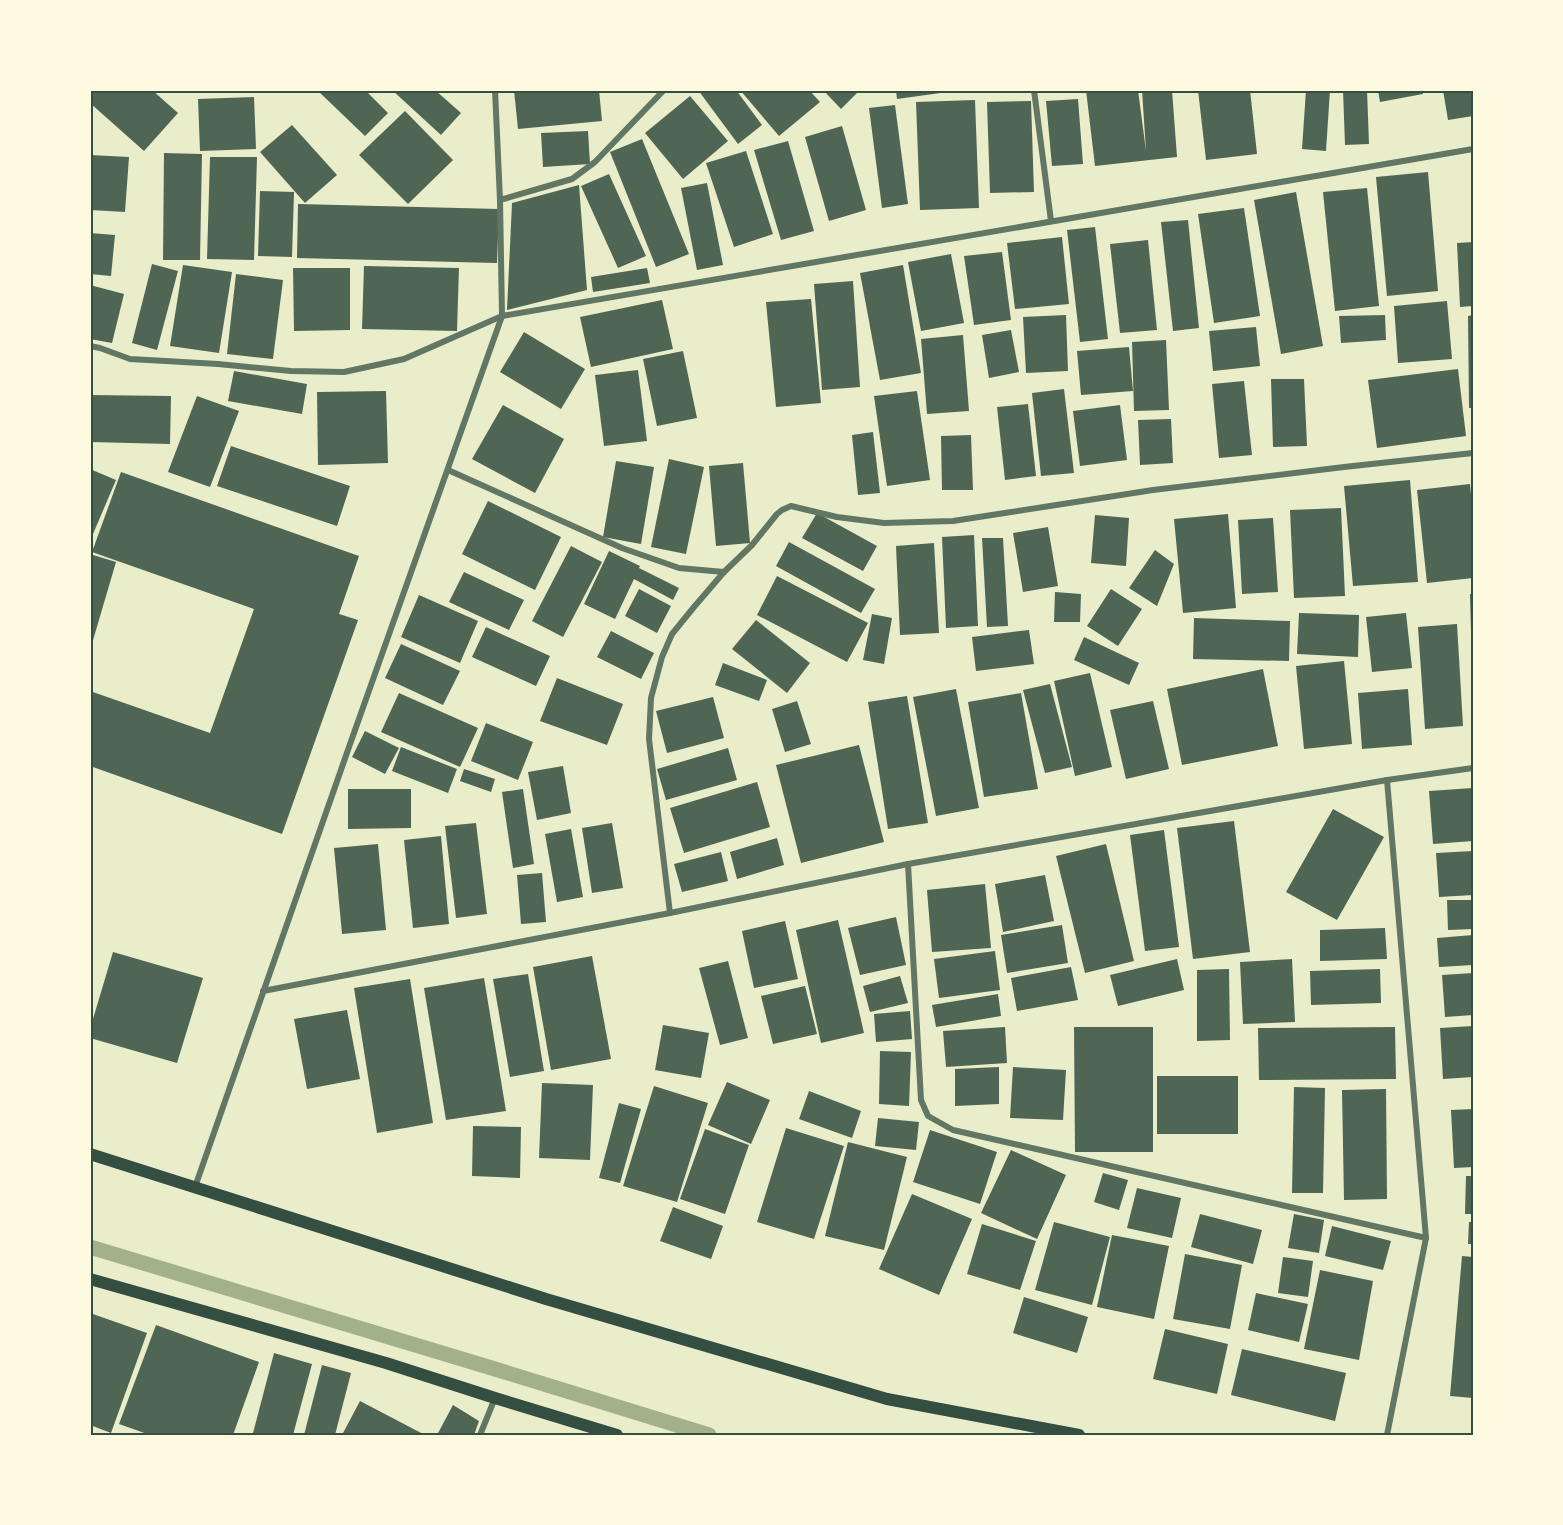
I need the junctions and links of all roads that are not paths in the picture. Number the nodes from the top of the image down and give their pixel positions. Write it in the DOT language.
graph roads {
  1 [pos="495,90"];
  2 [pos="664,90"];
  3 [pos="1034,90"];
  4 [pos="1473,148"];
  5 [pos="500,200"];
  6 [pos="1051,221"];
  7 [pos="502,316"];
  8 [pos="90,346"];
  9 [pos="1473,453"];
  10 [pos="448,470"];
  11 [pos="724,572"];
  12 [pos="1473,768"];
  13 [pos="1387,780"];
  14 [pos="908,864"];
  15 [pos="670,913"];
  16 [pos="263,991"];
  17 [pos="90,1154"];
  18 [pos="195,1187"];
  19 [pos="1426,1238"];
  20 [pos="90,1279"];
  21 [pos="495,1398"];
  22 [pos="480,1435"];
  23 [pos="617,1435"];
  24 [pos="1079,1435"];
  25 [pos="1387,1435"];
  1 -- 5 [label="street"];
  2 -- 5 [label="street"];
  3 -- 6 [label="street"];
  4 -- 6 [label="street"];
  5 -- 7 [label="street"];
  6 -- 7 [label="street"];
  7 -- 8 [label="street"];
  7 -- 10 [label="street"];
  9 -- 11 [label="street"];
  10 -- 11 [label="street"];
  10 -- 16 [label="street"];
  11 -- 15 [label="street"];
  12 -- 13 [label="street"];
  13 -- 14 [label="street"];
  13 -- 19 [label="street"];
  14 -- 15 [label="street"];
  14 -- 19 [label="street"];
  15 -- 16 [label="street"];
  16 -- 18 [label="street"];
  17 -- 18 [label="main road"];
  18 -- 24 [label="main road"];
  19 -- 25 [label="street"];
  20 -- 21 [label="main road"];
  21 -- 22 [label="street"];
  21 -- 23 [label="main road"];
}
